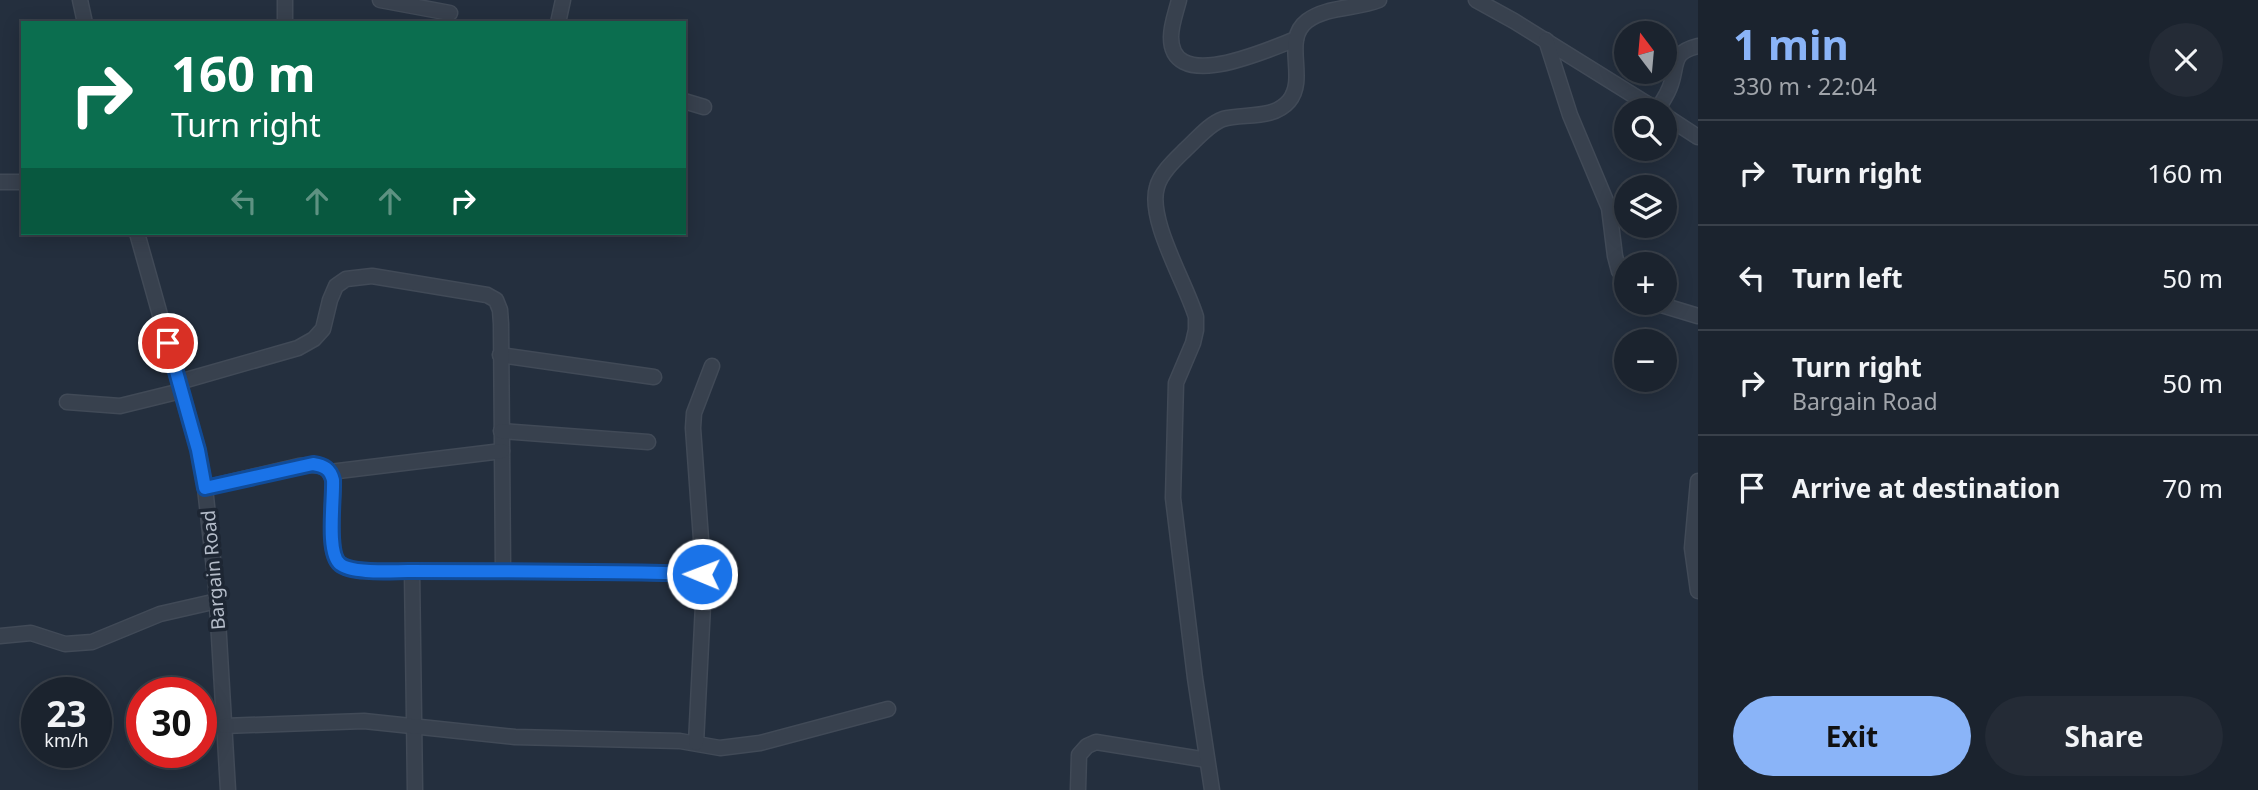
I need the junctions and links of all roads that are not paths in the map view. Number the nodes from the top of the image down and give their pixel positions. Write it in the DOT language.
graph roads {
  1 [pos="80,0"];
  2 [pos="285,0"];
  3 [pos="380,0"];
  4 [pos="563,0"];
  5 [pos="1179,0"];
  6 [pos="1379,0"];
  7 [pos="1476,0"];
  8 [pos="406,3"];
  9 [pos="450,13"];
  10 [pos="85,21"];
  11 [pos="285,21"];
  12 [pos="558,21"];
  13 [pos="1296,39"];
  14 [pos="1546,40"];
  15 [pos="1698,46"];
  16 [pos="686,102"];
  17 [pos="704,107"];
  18 [pos="1677,124"];
  19 [pos="1698,138"];
  20 [pos="0,182"];
  21 [pos="21,182"];
  22 [pos="138,235"];
  23 [pos="1616,252"];
  24 [pos="1677,310"];
  25 [pos="1698,316"];
  26 [pos="500,355"];
  27 [pos="712,366"];
  28 [pos="654,377"];
  29 [pos="180,386"];
  30 [pos="67,402"];
  31 [pos="501,431"];
  32 [pos="648,442"];
  33 [pos="502,451"];
  34 [pos="330,471"];
  35 [pos="1698,481"];
  36 [pos="205,488"];
  37 [pos="1696,509"];
  38 [pos="503,570"];
  39 [pos="412,571"];
  40 [pos="702,574"];
  41 [pos="1698,591"];
  42 [pos="217,601"];
  43 [pos="0,635"];
  44 [pos="888,709"];
  45 [pos="224,726"];
  46 [pos="415,727"];
  47 [pos="696,743"];
  48 [pos="1208,760"];
  49 [pos="228,790"];
  50 [pos="415,790"];
  51 [pos="1079,790"];
  52 [pos="1212,790"];
  1 -- 10 [label="street"];
  2 -- 11 [label="street"];
  3 -- 8 [label="street"];
  4 -- 12 [label="street"];
  5 -- 13 [label="street"];
  6 -- 13 [label="street"];
  7 -- 14 [label="street"];
  8 -- 9 [label="street"];
  13 -- 48 [label="street"];
  14 -- 15 [label="street"];
  14 -- 23 [label="street"];
  16 -- 17 [label="street"];
  18 -- 19 [label="street"];
  20 -- 21 [label="street"];
  22 -- 29 [label="street, Bargain Road"];
  24 -- 25 [label="street"];
  26 -- 28 [label="street"];
  26 -- 29 [label="street"];
  26 -- 31 [label="street"];
  27 -- 40 [label="street"];
  29 -- 30 [label="street"];
  29 -- 36 [label="street, Bargain Road"];
  31 -- 32 [label="street"];
  31 -- 33 [label="street"];
  33 -- 34 [label="street"];
  33 -- 38 [label="street"];
  34 -- 36 [label="street"];
  34 -- 39 [label="street"];
  35 -- 37 [label="street"];
  36 -- 42 [label="street, Bargain Road"];
  37 -- 41 [label="street"];
  38 -- 39 [label="street"];
  38 -- 40 [label="street"];
  39 -- 46 [label="street"];
  40 -- 47 [label="street"];
  42 -- 43 [label="street"];
  42 -- 45 [label="street, Bargain Road"];
  44 -- 47 [label="street"];
  45 -- 46 [label="street"];
  45 -- 49 [label="street, Bargain Road"];
  46 -- 47 [label="street"];
  46 -- 50 [label="street"];
  48 -- 51 [label="street"];
  48 -- 52 [label="street"];
}
